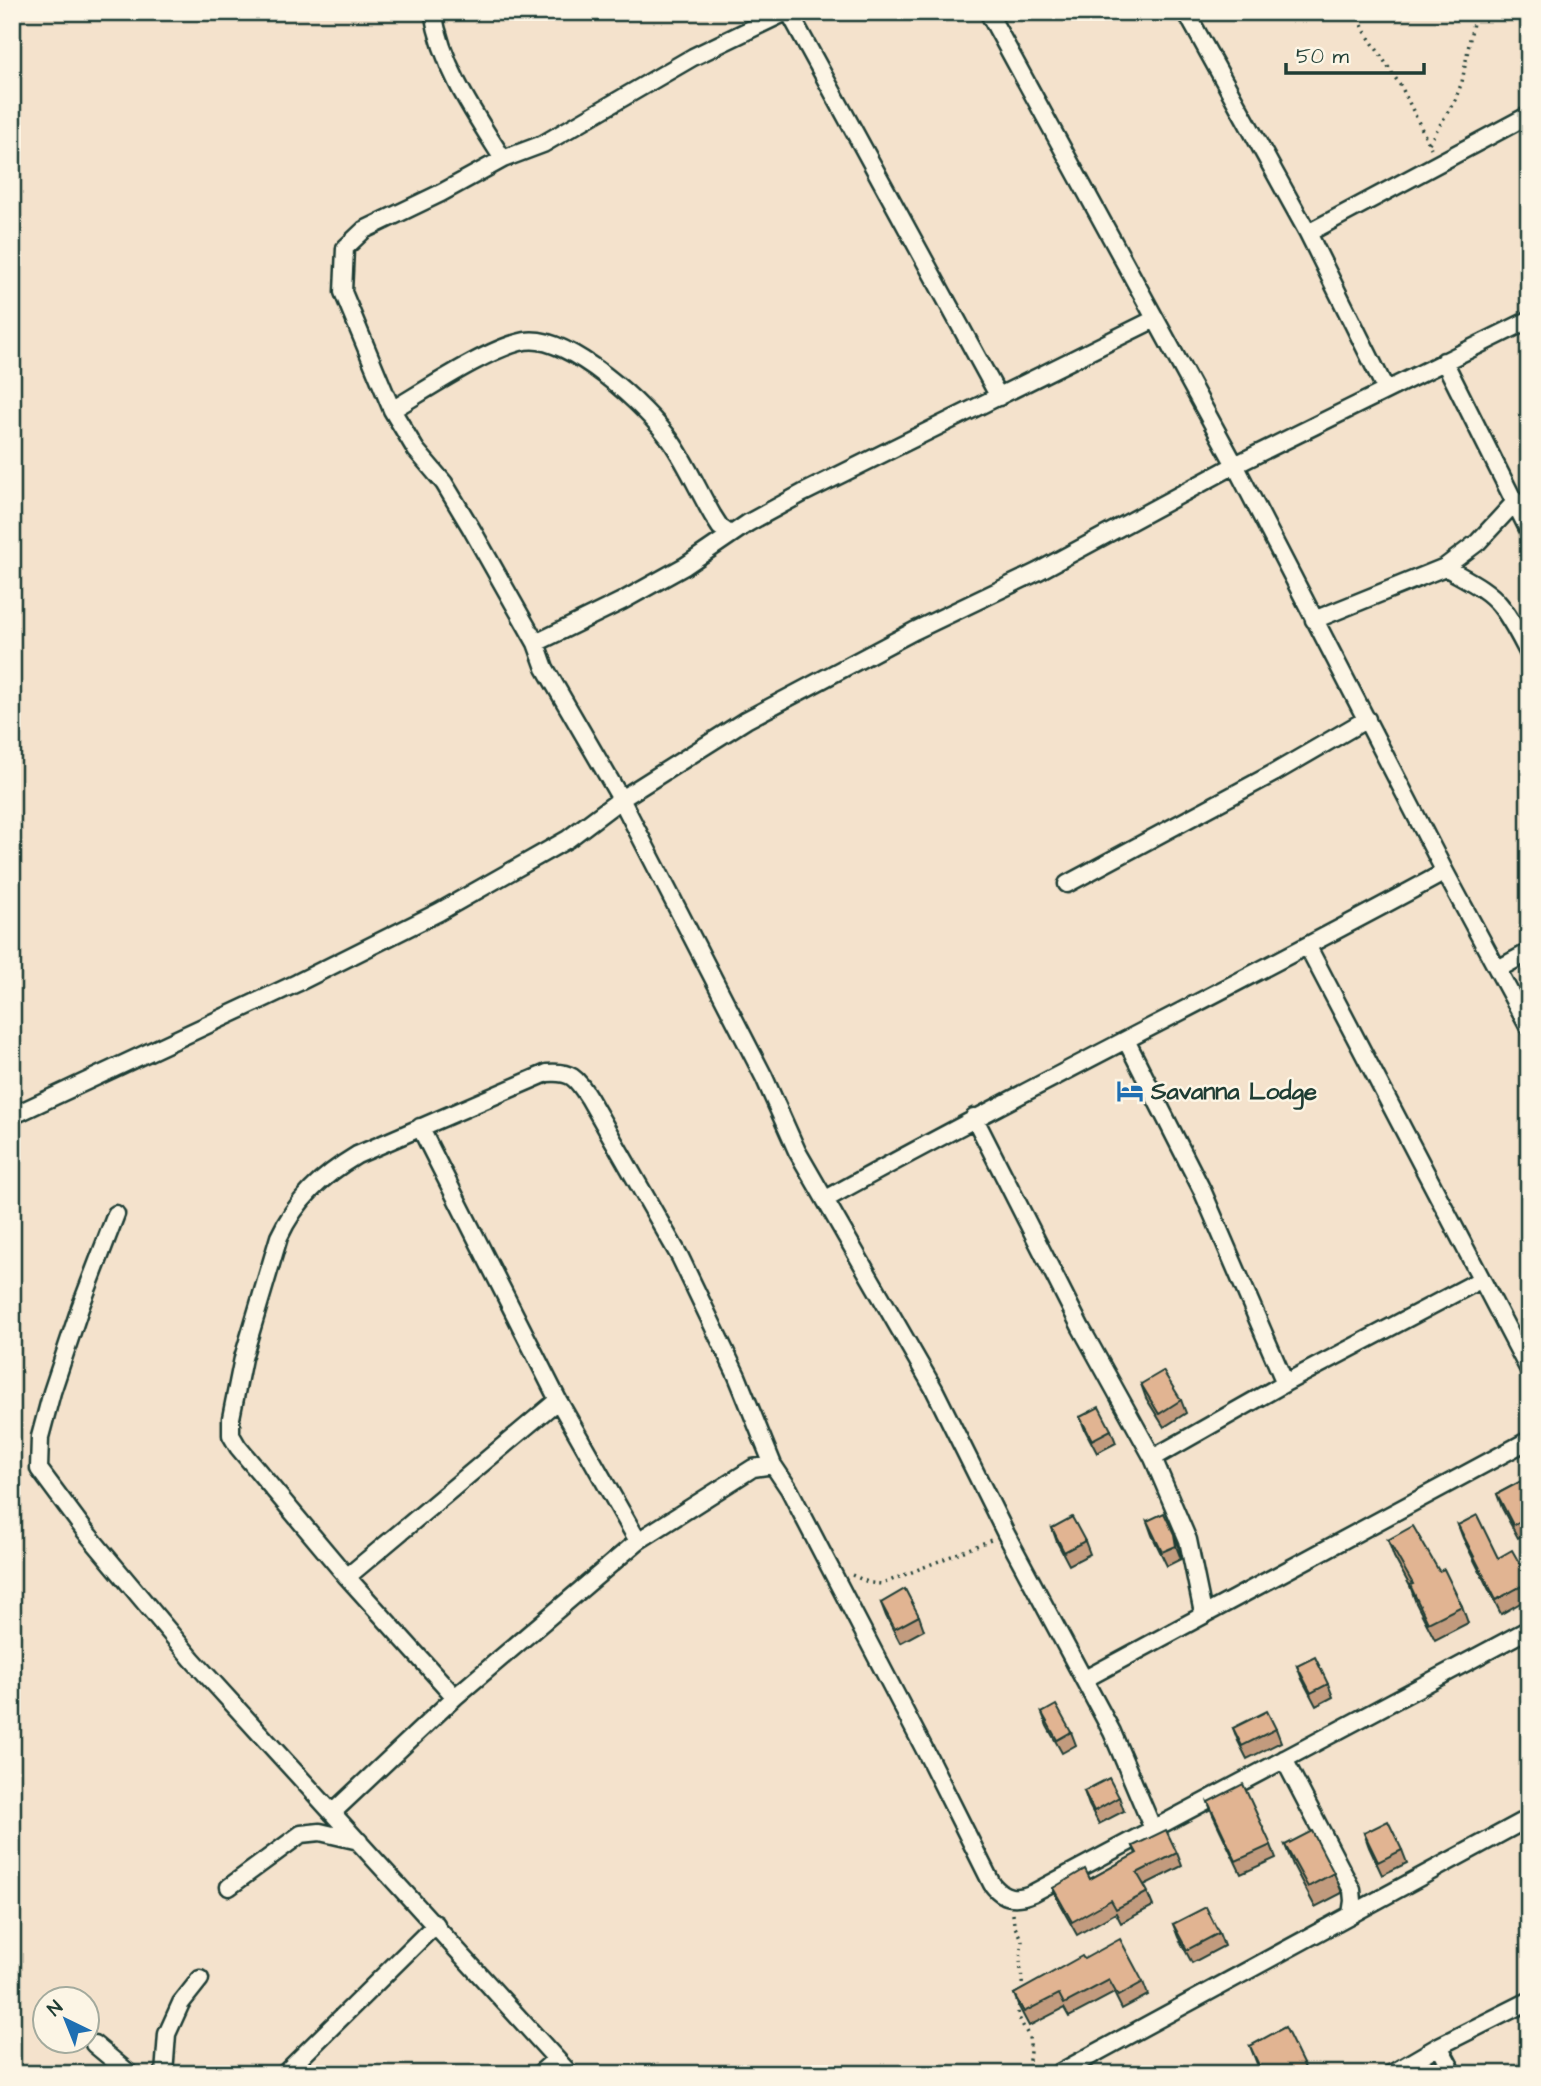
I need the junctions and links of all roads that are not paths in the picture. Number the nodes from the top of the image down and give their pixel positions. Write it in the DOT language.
graph roads {
  1 [pos="433,12"];
  2 [pos="788,12"];
  3 [pos="988,12"];
  4 [pos="1186,12"];
  5 [pos="1529,115"];
  6 [pos="503,159"];
  7 [pos="1308,233"];
  8 [pos="1155,319"];
  9 [pos="1529,320"];
  10 [pos="1444,361"];
  11 [pos="1386,390"];
  12 [pos="999,397"];
  13 [pos="392,410"];
  14 [pos="1236,465"];
  15 [pos="1516,501"];
  16 [pos="1529,531"];
  17 [pos="730,534"];
  18 [pos="1444,567"];
  19 [pos="1314,620"];
  20 [pos="536,643"];
  21 [pos="1529,654"];
  22 [pos="1367,719"];
  23 [pos="621,799"];
  24 [pos="1445,872"];
  25 [pos="1067,884"];
  26 [pos="1308,947"];
  27 [pos="1529,952"];
  28 [pos="1498,969"];
  29 [pos="1529,1028"];
  30 [pos="1126,1040"];
  31 [pos="12,1116"];
  32 [pos="974,1117"];
  33 [pos="420,1127"];
  34 [pos="825,1199"];
  35 [pos="116,1214"];
  36 [pos="1480,1280"];
  37 [pos="1529,1370"];
  38 [pos="1286,1383"];
  39 [pos="558,1400"];
  40 [pos="1529,1440"];
  41 [pos="1153,1458"];
  42 [pos="773,1465"];
  43 [pos="638,1541"];
  44 [pos="347,1577"];
  45 [pos="1203,1614"];
  46 [pos="1529,1629"];
  47 [pos="1084,1679"];
  48 [pos="455,1697"];
  49 [pos="1284,1759"];
  50 [pos="332,1813"];
  51 [pos="1529,1818"];
  52 [pos="1153,1829"];
  53 [pos="359,1841"];
  54 [pos="229,1886"];
  55 [pos="1351,1914"];
  56 [pos="436,1924"];
  57 [pos="200,1979"];
  58 [pos="1529,2001"];
  59 [pos="1439,2046"];
  60 [pos="102,2051"];
  61 [pos="556,2059"];
  62 [pos="130,2074"];
  63 [pos="164,2074"];
  64 [pos="284,2074"];
  65 [pos="539,2074"];
  66 [pos="570,2074"];
  67 [pos="1057,2074"];
  68 [pos="1391,2074"];
  69 [pos="1454,2074"];
  1 -- 6 [label="street"];
  2 -- 6 [label="street"];
  2 -- 12 [label="street"];
  3 -- 8 [label="street"];
  4 -- 7 [label="street"];
  5 -- 7 [label="street"];
  6 -- 13 [label="street"];
  7 -- 11 [label="street"];
  8 -- 12 [label="street"];
  8 -- 14 [label="street"];
  9 -- 10 [label="street"];
  10 -- 11 [label="street"];
  10 -- 15 [label="street"];
  11 -- 14 [label="street"];
  12 -- 17 [label="street"];
  13 -- 17 [label="street"];
  13 -- 20 [label="street"];
  14 -- 19 [label="street"];
  14 -- 23 [label="street"];
  15 -- 16 [label="street"];
  15 -- 18 [label="street"];
  17 -- 20 [label="street"];
  18 -- 19 [label="street"];
  18 -- 21 [label="street"];
  19 -- 22 [label="street"];
  20 -- 23 [label="street"];
  22 -- 24 [label="street"];
  22 -- 25 [label="street"];
  23 -- 31 [label="street"];
  23 -- 34 [label="street"];
  24 -- 26 [label="street"];
  24 -- 28 [label="street"];
  26 -- 30 [label="street"];
  26 -- 36 [label="street"];
  27 -- 28 [label="street"];
  28 -- 29 [label="street"];
  30 -- 32 [label="street"];
  30 -- 38 [label="street"];
  32 -- 34 [label="street"];
  32 -- 41 [label="street"];
  33 -- 39 [label="street"];
  33 -- 42 [label="street"];
  33 -- 44 [label="street"];
  34 -- 47 [label="street"];
  35 -- 50 [label="street"];
  36 -- 37 [label="street"];
  36 -- 38 [label="street"];
  38 -- 41 [label="street"];
  39 -- 43 [label="street"];
  39 -- 44 [label="street"];
  40 -- 45 [label="street"];
  41 -- 45 [label="street"];
  42 -- 43 [label="street"];
  42 -- 52 [label="street"];
  43 -- 48 [label="street"];
  44 -- 48 [label="street"];
  45 -- 47 [label="street"];
  46 -- 49 [label="street"];
  47 -- 52 [label="street"];
  48 -- 50 [label="street"];
  49 -- 52 [label="street"];
  49 -- 55 [label="street"];
  50 -- 53 [label="street"];
  51 -- 55 [label="street"];
  53 -- 54 [label="street"];
  53 -- 56 [label="street"];
  55 -- 67 [label="street"];
  56 -- 61 [label="street"];
  56 -- 64 [label="street"];
  57 -- 63 [label="street"];
  58 -- 59 [label="street"];
  59 -- 68 [label="street"];
  59 -- 69 [label="street"];
  60 -- 62 [label="street"];
  61 -- 65 [label="street"];
  61 -- 66 [label="street"];
}
